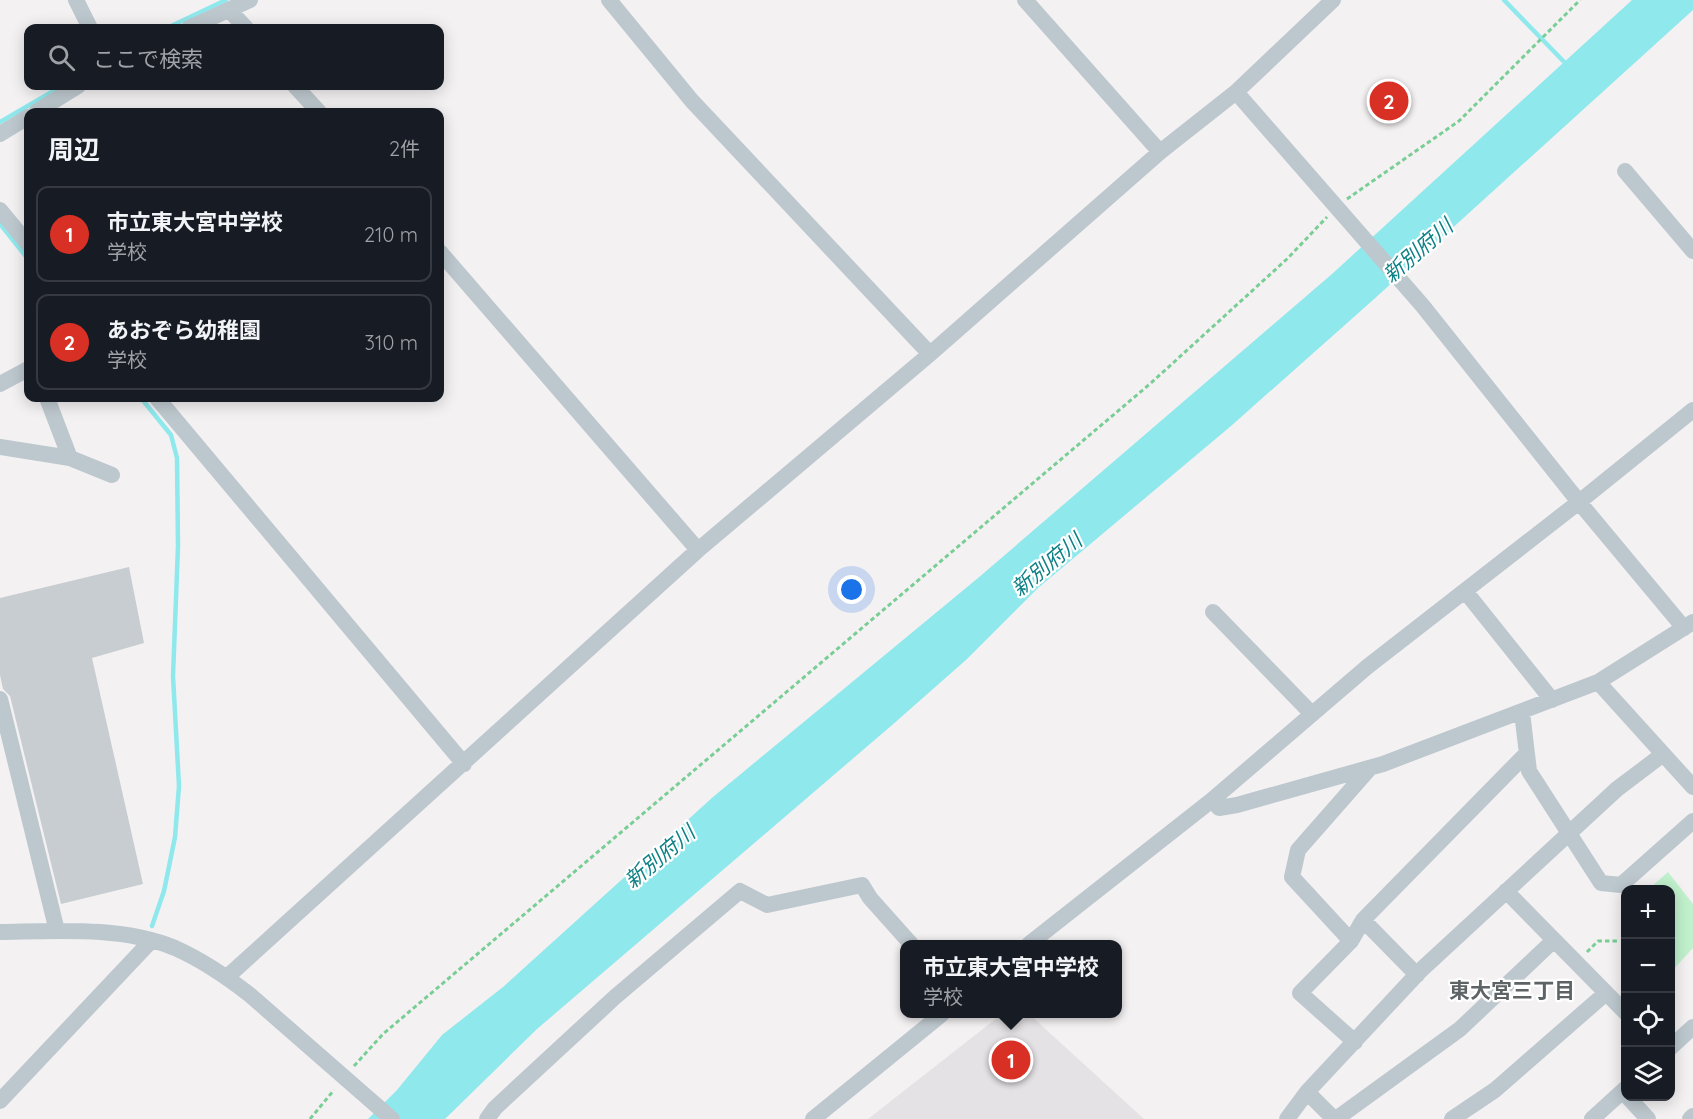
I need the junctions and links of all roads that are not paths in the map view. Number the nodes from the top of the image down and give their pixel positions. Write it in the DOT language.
graph roads {
  1 [pos="76,0"];
  2 [pos="250,0"];
  3 [pos="609,0"];
  4 [pos="1025,0"];
  5 [pos="1333,0"];
  6 [pos="230,11"];
  7 [pos="88,24"];
  8 [pos="199,24"];
  9 [pos="242,24"];
  10 [pos="72,90"];
  11 [pos="299,90"];
  12 [pos="1236,92"];
  13 [pos="42,108"];
  14 [pos="314,108"];
  15 [pos="24,119"];
  16 [pos="0,134"];
  17 [pos="1160,152"];
  18 [pos="1625,171"];
  19 [pos="0,210"];
  20 [pos="24,239"];
  21 [pos="1693,251"];
  22 [pos="444,257"];
  23 [pos="930,354"];
  24 [pos="24,371"];
  25 [pos="0,384"];
  26 [pos="49,402"];
  27 [pos="160,402"];
  28 [pos="1693,410"];
  29 [pos="0,447"];
  30 [pos="70,458"];
  31 [pos="112,475"];
  32 [pos="1579,502"];
  33 [pos="698,550"];
  34 [pos="1465,591"];
  35 [pos="1213,612"];
  36 [pos="1689,625"];
  37 [pos="1598,682"];
  38 [pos="0,699"];
  39 [pos="1552,700"];
  40 [pos="1522,712"];
  41 [pos="1312,714"];
  42 [pos="1525,755"];
  43 [pos="1662,755"];
  44 [pos="464,764"];
  45 [pos="1370,768"];
  46 [pos="1693,787"];
  47 [pos="1212,800"];
  48 [pos="1693,821"];
  49 [pos="1570,834"];
  50 [pos="1506,891"];
  51 [pos="1363,920"];
  52 [pos="57,931"];
  53 [pos="0,932"];
  54 [pos="152,940"];
  55 [pos="907,940"];
  56 [pos="1035,940"];
  57 [pos="1554,940"];
  58 [pos="1351,941"];
  59 [pos="1417,975"];
  60 [pos="226,977"];
  61 [pos="1606,993"];
  62 [pos="1621,1008"];
  63 [pos="937,1018"];
  64 [pos="1693,1027"];
  65 [pos="1355,1042"];
  66 [pos="1672,1047"];
  67 [pos="1307,1092"];
  68 [pos="1621,1096"];
  69 [pos="0,1101"];
  70 [pos="1632,1101"];
  71 [pos="392,1119"];
  72 [pos="487,1119"];
  73 [pos="813,1119"];
  74 [pos="1287,1119"];
  75 [pos="1335,1119"];
  76 [pos="1452,1119"];
  77 [pos="1592,1119"];
  78 [pos="1648,1119"];
  1 -- 7 [label="street"];
  2 -- 6 [label="street"];
  3 -- 23 [label="street"];
  4 -- 17 [label="street"];
  5 -- 12 [label="street"];
  6 -- 8 [label="street"];
  6 -- 9 [label="street"];
  10 -- 13 [label="street"];
  11 -- 14 [label="street"];
  12 -- 17 [label="street"];
  12 -- 32 [label="street"];
  15 -- 16 [label="street"];
  17 -- 23 [label="street"];
  18 -- 21 [label="street"];
  19 -- 20 [label="street"];
  22 -- 33 [label="street"];
  23 -- 33 [label="street"];
  24 -- 25 [label="street"];
  26 -- 30 [label="street"];
  27 -- 44 [label="street"];
  28 -- 32 [label="street"];
  29 -- 30 [label="street"];
  30 -- 31 [label="street"];
  32 -- 34 [label="street"];
  32 -- 36 [label="street"];
  33 -- 44 [label="street"];
  34 -- 39 [label="street"];
  34 -- 41 [label="street"];
  35 -- 41 [label="street"];
  36 -- 37 [label="street"];
  37 -- 39 [label="street"];
  37 -- 43 [label="street"];
  38 -- 52 [label="street"];
  39 -- 40 [label="street"];
  40 -- 42 [label="street"];
  40 -- 45 [label="street"];
  41 -- 47 [label="street"];
  42 -- 49 [label="street"];
  42 -- 51 [label="street"];
  43 -- 46 [label="street"];
  43 -- 49 [label="street"];
  44 -- 60 [label="street"];
  45 -- 47 [label="street"];
  45 -- 58 [label="street"];
  47 -- 56 [label="street"];
  48 -- 49 [label="street"];
  49 -- 50 [label="street"];
  50 -- 57 [label="street"];
  50 -- 59 [label="street"];
  51 -- 58 [label="street"];
  51 -- 59 [label="street"];
  52 -- 53 [label="street"];
  52 -- 54 [label="street"];
  54 -- 60 [label="street"];
  54 -- 69 [label="street"];
  55 -- 72 [label="street"];
  57 -- 61 [label="street"];
  57 -- 75 [label="street"];
  58 -- 65 [label="street"];
  59 -- 65 [label="street"];
  60 -- 71 [label="street"];
  61 -- 62 [label="street"];
  61 -- 76 [label="street"];
  63 -- 73 [label="street"];
  64 -- 66 [label="street"];
  65 -- 67 [label="street"];
  67 -- 74 [label="street"];
  67 -- 75 [label="street"];
  68 -- 77 [label="street"];
  70 -- 78 [label="street"];
}
